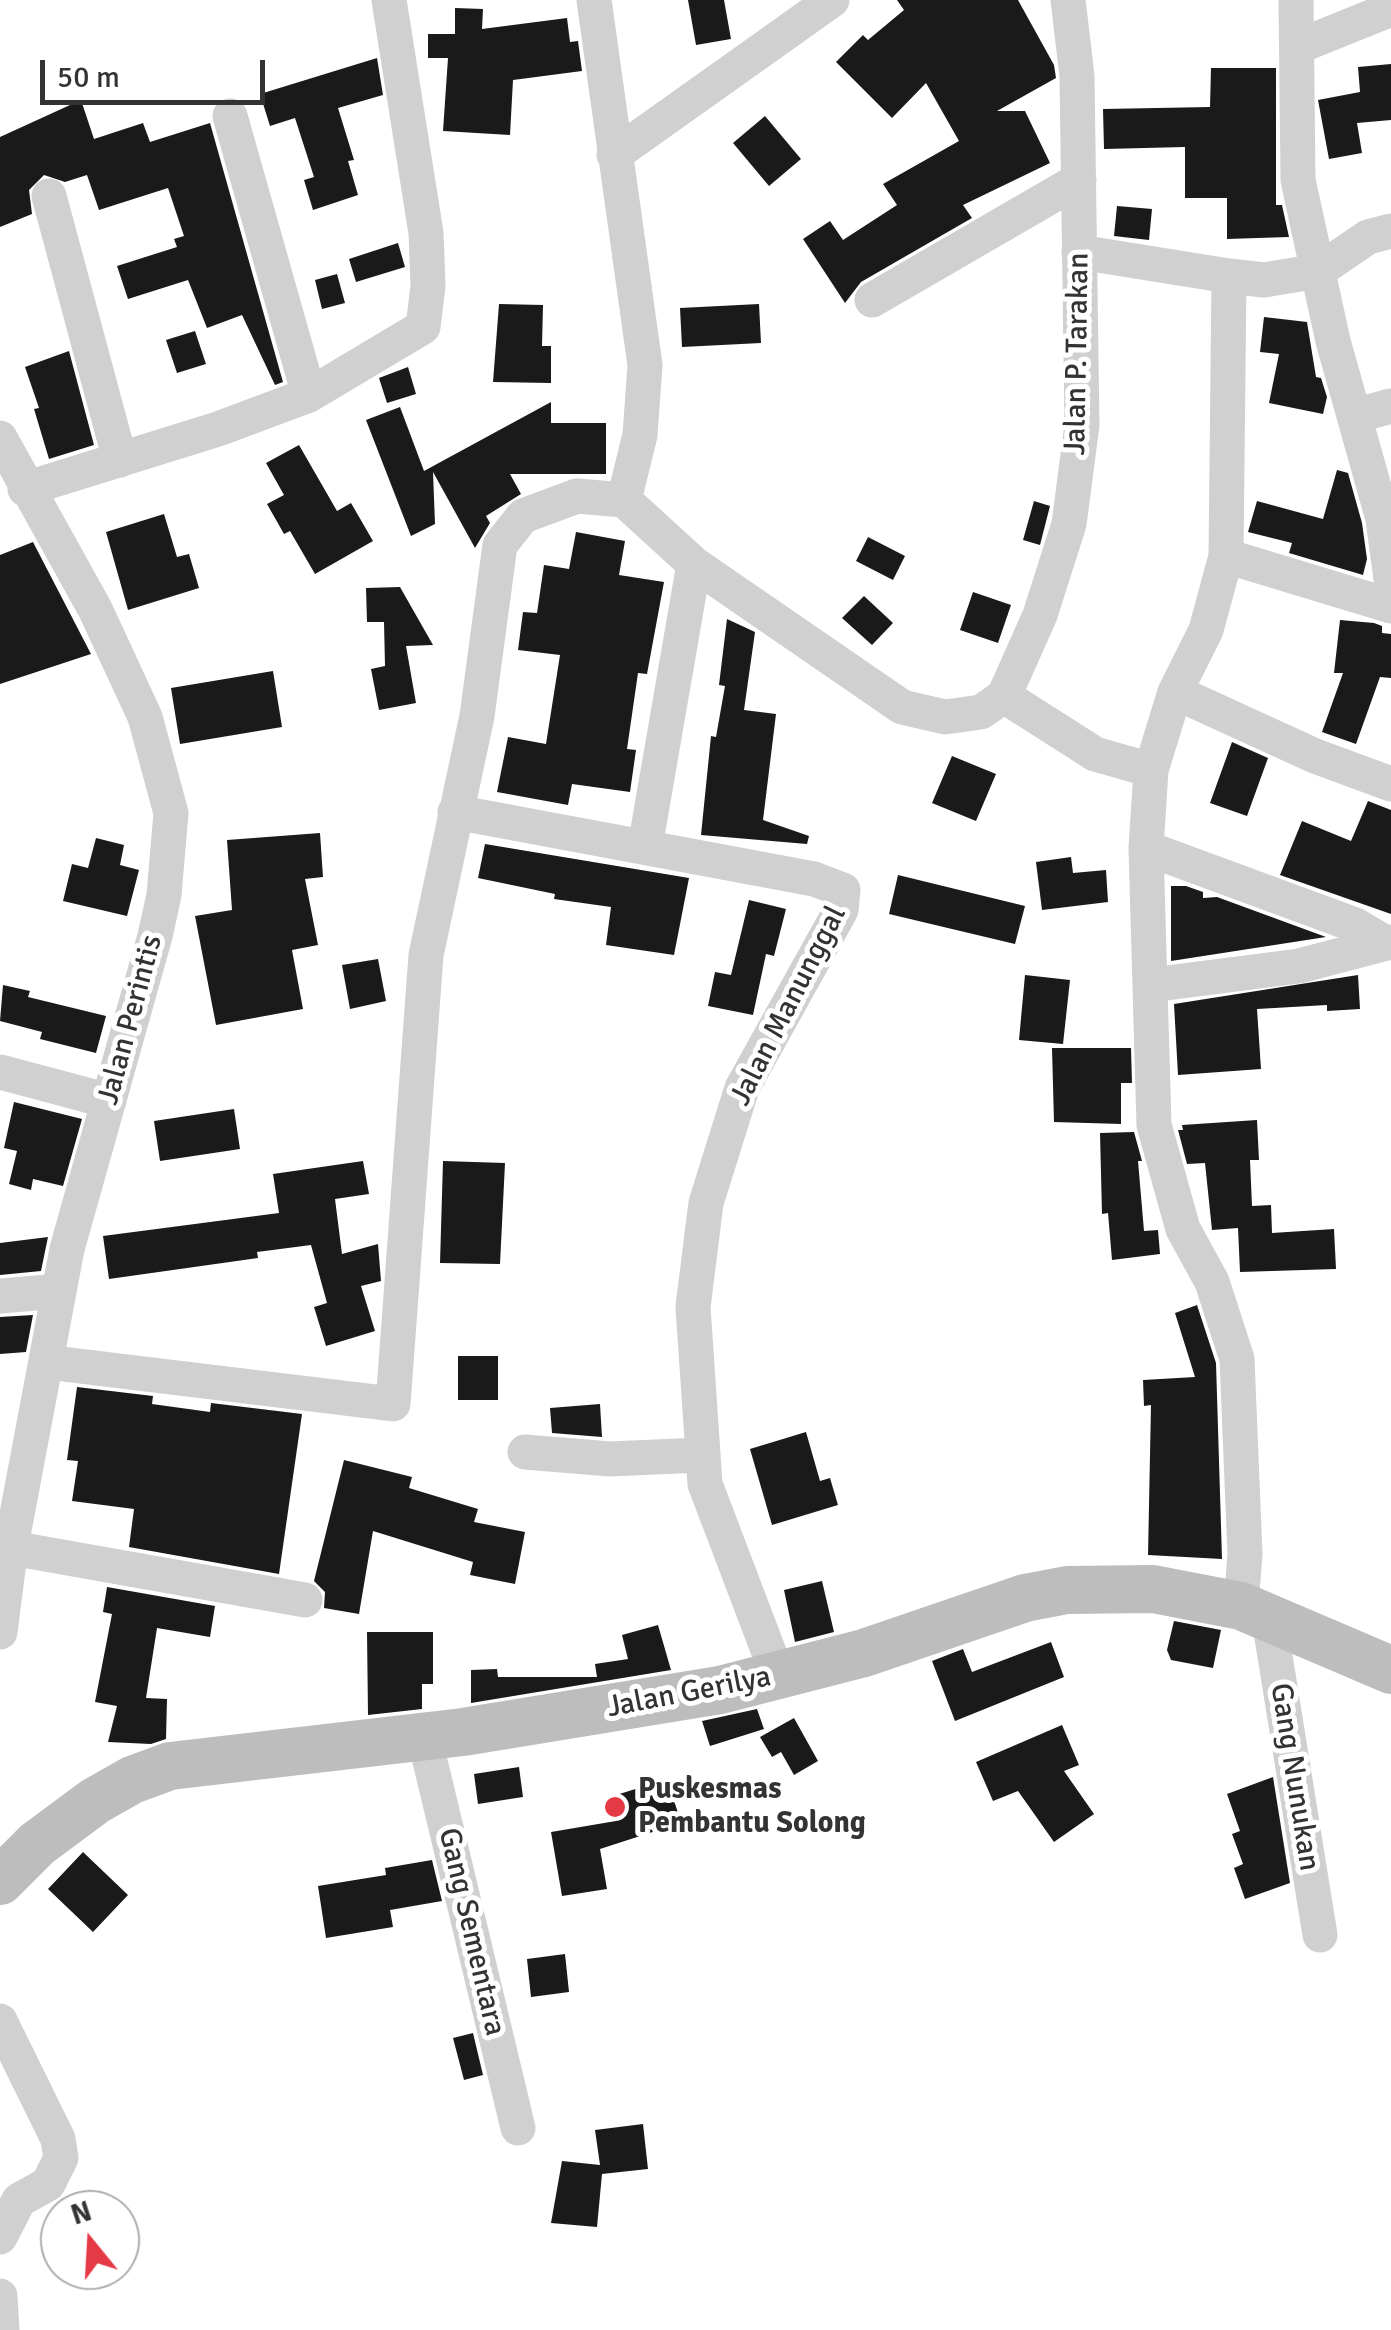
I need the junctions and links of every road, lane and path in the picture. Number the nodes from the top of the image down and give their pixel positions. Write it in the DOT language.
graph roads {
  1 [pos="390,0"];
  2 [pos="594,0"];
  3 [pos="832,0"];
  4 [pos="1068,0"];
  5 [pos="1296,0"];
  6 [pos="1391,8"];
  7 [pos="1297,47"];
  8 [pos="230,116"];
  9 [pos="614,155"];
  10 [pos="1079,180"];
  11 [pos="50,196"];
  12 [pos="1391,232"];
  13 [pos="1080,252"];
  14 [pos="1318,271"];
  15 [pos="1229,276"];
  16 [pos="872,300"];
  17 [pos="309,394"];
  18 [pos="1391,406"];
  19 [pos="1354,416"];
  20 [pos="0,438"];
  21 [pos="120,460"];
  22 [pos="1383,489"];
  23 [pos="20,500"];
  24 [pos="624,500"];
  25 [pos="1226,556"];
  26 [pos="694,564"];
  27 [pos="1391,579"];
  28 [pos="1391,606"];
  29 [pos="1174,692"];
  30 [pos="1004,696"];
  31 [pos="1151,770"];
  32 [pos="1391,784"];
  33 [pos="455,812"];
  34 [pos="645,847"];
  35 [pos="1146,848"];
  36 [pos="1388,942"];
  37 [pos="1151,985"];
  38 [pos="0,1072"];
  39 [pos="109,1100"];
  40 [pos="58,1292"];
  41 [pos="0,1296"];
  42 [pos="46,1362"];
  43 [pos="525,1452"];
  44 [pos="701,1455"];
  45 [pos="6,1546"];
  46 [pos="305,1600"];
  47 [pos="1255,1613"];
  48 [pos="0,1632"];
  49 [pos="1391,1670"];
  50 [pos="778,1676"];
  51 [pos="424,1736"];
  52 [pos="0,1881"];
  53 [pos="1320,1935"];
  54 [pos="0,2021"];
  55 [pos="518,2128"];
  56 [pos="0,2237"];
  57 [pos="0,2296"];
  58 [pos="2,2330"];
  1 -- 17 [label="street"];
  2 -- 9 [label="street"];
  3 -- 9 [label="street"];
  4 -- 10 [label="street, Jalan P. Tarakan"];
  5 -- 7 [label="street"];
  6 -- 7 [label="street"];
  7 -- 14 [label="street"];
  8 -- 17 [label="street"];
  9 -- 24 [label="street"];
  10 -- 13 [label="street, Jalan P. Tarakan"];
  10 -- 16 [label="street"];
  11 -- 21 [label="street"];
  12 -- 14 [label="street"];
  13 -- 15 [label="street"];
  13 -- 30 [label="street, Jalan P. Tarakan"];
  14 -- 15 [label="street"];
  14 -- 19 [label="street"];
  15 -- 25 [label="street, Gang Nunukan"];
  17 -- 21 [label="street"];
  18 -- 19 [label="street"];
  19 -- 22 [label="street"];
  20 -- 23 [label="street, Jalan Perintis"];
  21 -- 23 [label="street"];
  22 -- 27 [label="street"];
  23 -- 39 [label="street, Jalan Perintis"];
  24 -- 26 [label="street"];
  24 -- 33 [label="street"];
  25 -- 28 [label="street"];
  25 -- 29 [label="street, Gang Nunukan"];
  26 -- 30 [label="street"];
  26 -- 34 [label="street"];
  29 -- 31 [label="street, Gang Nunukan"];
  29 -- 32 [label="street"];
  30 -- 31 [label="street"];
  31 -- 35 [label="street, Gang Nunukan"];
  33 -- 34 [label="street"];
  33 -- 42 [label="street"];
  34 -- 44 [label="street, Jalan Manunggal"];
  35 -- 36 [label="street"];
  35 -- 37 [label="street, Gang Nunukan"];
  36 -- 37 [label="street"];
  37 -- 47 [label="street, Gang Nunukan"];
  38 -- 39 [label="street"];
  39 -- 40 [label="street, Jalan Perintis"];
  40 -- 41 [label="street"];
  40 -- 42 [label="street, Jalan Perintis"];
  42 -- 45 [label="street, Jalan Perintis"];
  43 -- 44 [label="street"];
  44 -- 50 [label="street, Jalan Manunggal"];
  45 -- 46 [label="street"];
  45 -- 48 [label="street, Jalan Perintis"];
  47 -- 49 [label="street, Jalan Gerilya"];
  47 -- 50 [label="street, Jalan Gerilya"];
  47 -- 53 [label="street, Gang Nunukan"];
  50 -- 51 [label="street, Jalan Gerilya"];
  51 -- 52 [label="street, Jalan Gerilya"];
  51 -- 55 [label="street, Gang Sementara"];
  54 -- 56 [label="street"];
  57 -- 58 [label="street"];
}
